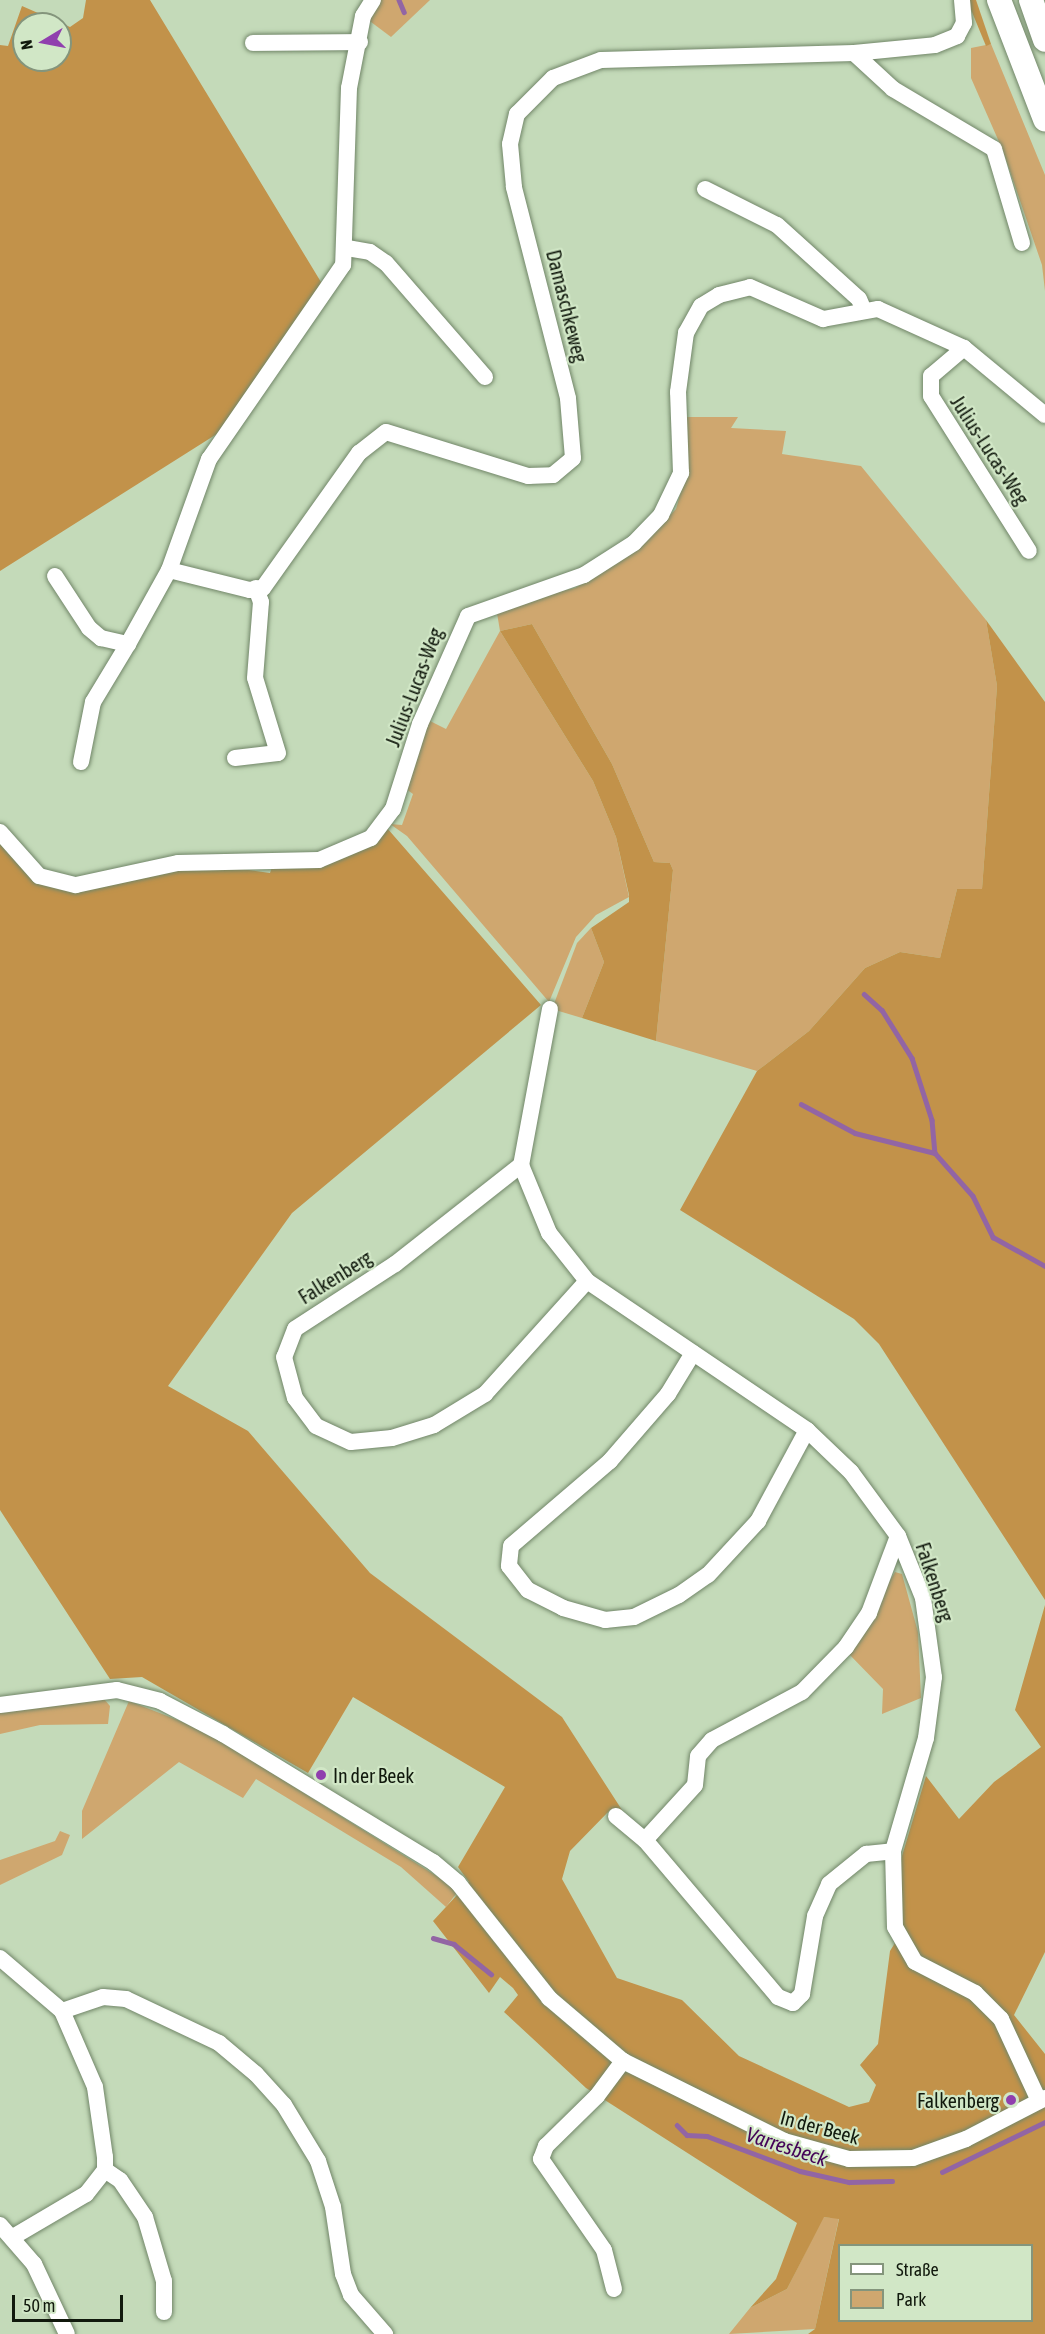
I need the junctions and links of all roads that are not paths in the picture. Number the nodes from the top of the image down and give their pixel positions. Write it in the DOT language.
graph roads {
  1 [pos="373,0"];
  2 [pos="962,0"];
  3 [pos="999,0"];
  4 [pos="1031,0"];
  5 [pos="1045,40"];
  6 [pos="360,42"];
  7 [pos="253,43"];
  8 [pos="854,53"];
  9 [pos="1045,119"];
  10 [pos="705,189"];
  11 [pos="1022,243"];
  12 [pos="347,248"];
  13 [pos="864,310"];
  14 [pos="964,348"];
  15 [pos="485,377"];
  16 [pos="1045,415"];
  17 [pos="1029,551"];
  18 [pos="169,570"];
  19 [pos="55,576"];
  20 [pos="256,588"];
  21 [pos="128,644"];
  22 [pos="236,758"];
  23 [pos="81,762"];
  24 [pos="0,832"];
  25 [pos="550,1009"];
  26 [pos="521,1165"];
  27 [pos="587,1281"];
  28 [pos="693,1353"];
  29 [pos="807,1430"];
  30 [pos="898,1536"];
  31 [pos="0,1705"];
  32 [pos="616,1816"];
  33 [pos="645,1840"];
  34 [pos="893,1851"];
  35 [pos="0,1958"];
  36 [pos="62,2011"];
  37 [pos="623,2061"];
  38 [pos="1042,2099"];
  39 [pos="105,2170"];
  40 [pos="0,2225"];
  41 [pos="13,2237"];
  42 [pos="614,2289"];
  43 [pos="164,2312"];
  44 [pos="67,2334"];
  45 [pos="385,2334"];
  1 -- 6 [label="street"];
  2 -- 8 [label="street, Damaschkeweg"];
  3 -- 9 [label="highway"];
  4 -- 5 [label="highway"];
  6 -- 7 [label="street"];
  6 -- 12 [label="street"];
  8 -- 11 [label="street"];
  8 -- 20 [label="street, Damaschkeweg"];
  10 -- 13 [label="street"];
  12 -- 15 [label="street"];
  12 -- 18 [label="street"];
  13 -- 14 [label="street"];
  13 -- 24 [label="street, Julius-Lucas-Weg"];
  14 -- 16 [label="street"];
  14 -- 17 [label="street, Julius-Lucas-Weg"];
  18 -- 20 [label="street"];
  18 -- 21 [label="street"];
  19 -- 21 [label="street"];
  20 -- 22 [label="street"];
  21 -- 23 [label="street"];
  25 -- 26 [label="street"];
  26 -- 27 [label="street, Falkenberg"];
  26 -- 27 [label="street, Falkenberg"];
  27 -- 28 [label="street, Falkenberg"];
  28 -- 29 [label="street, Falkenberg"];
  28 -- 29 [label="street"];
  29 -- 30 [label="street, Falkenberg"];
  30 -- 33 [label="street, Falkenberg"];
  30 -- 34 [label="street, Falkenberg"];
  31 -- 37 [label="street, In der Beek"];
  32 -- 33 [label="street"];
  33 -- 34 [label="street"];
  34 -- 38 [label="street, Falkenberg"];
  35 -- 36 [label="street"];
  36 -- 39 [label="street"];
  36 -- 45 [label="street"];
  37 -- 38 [label="street, In der Beek"];
  37 -- 42 [label="street"];
  39 -- 41 [label="street"];
  39 -- 43 [label="street"];
  40 -- 41 [label="street"];
  41 -- 44 [label="street"];
}
